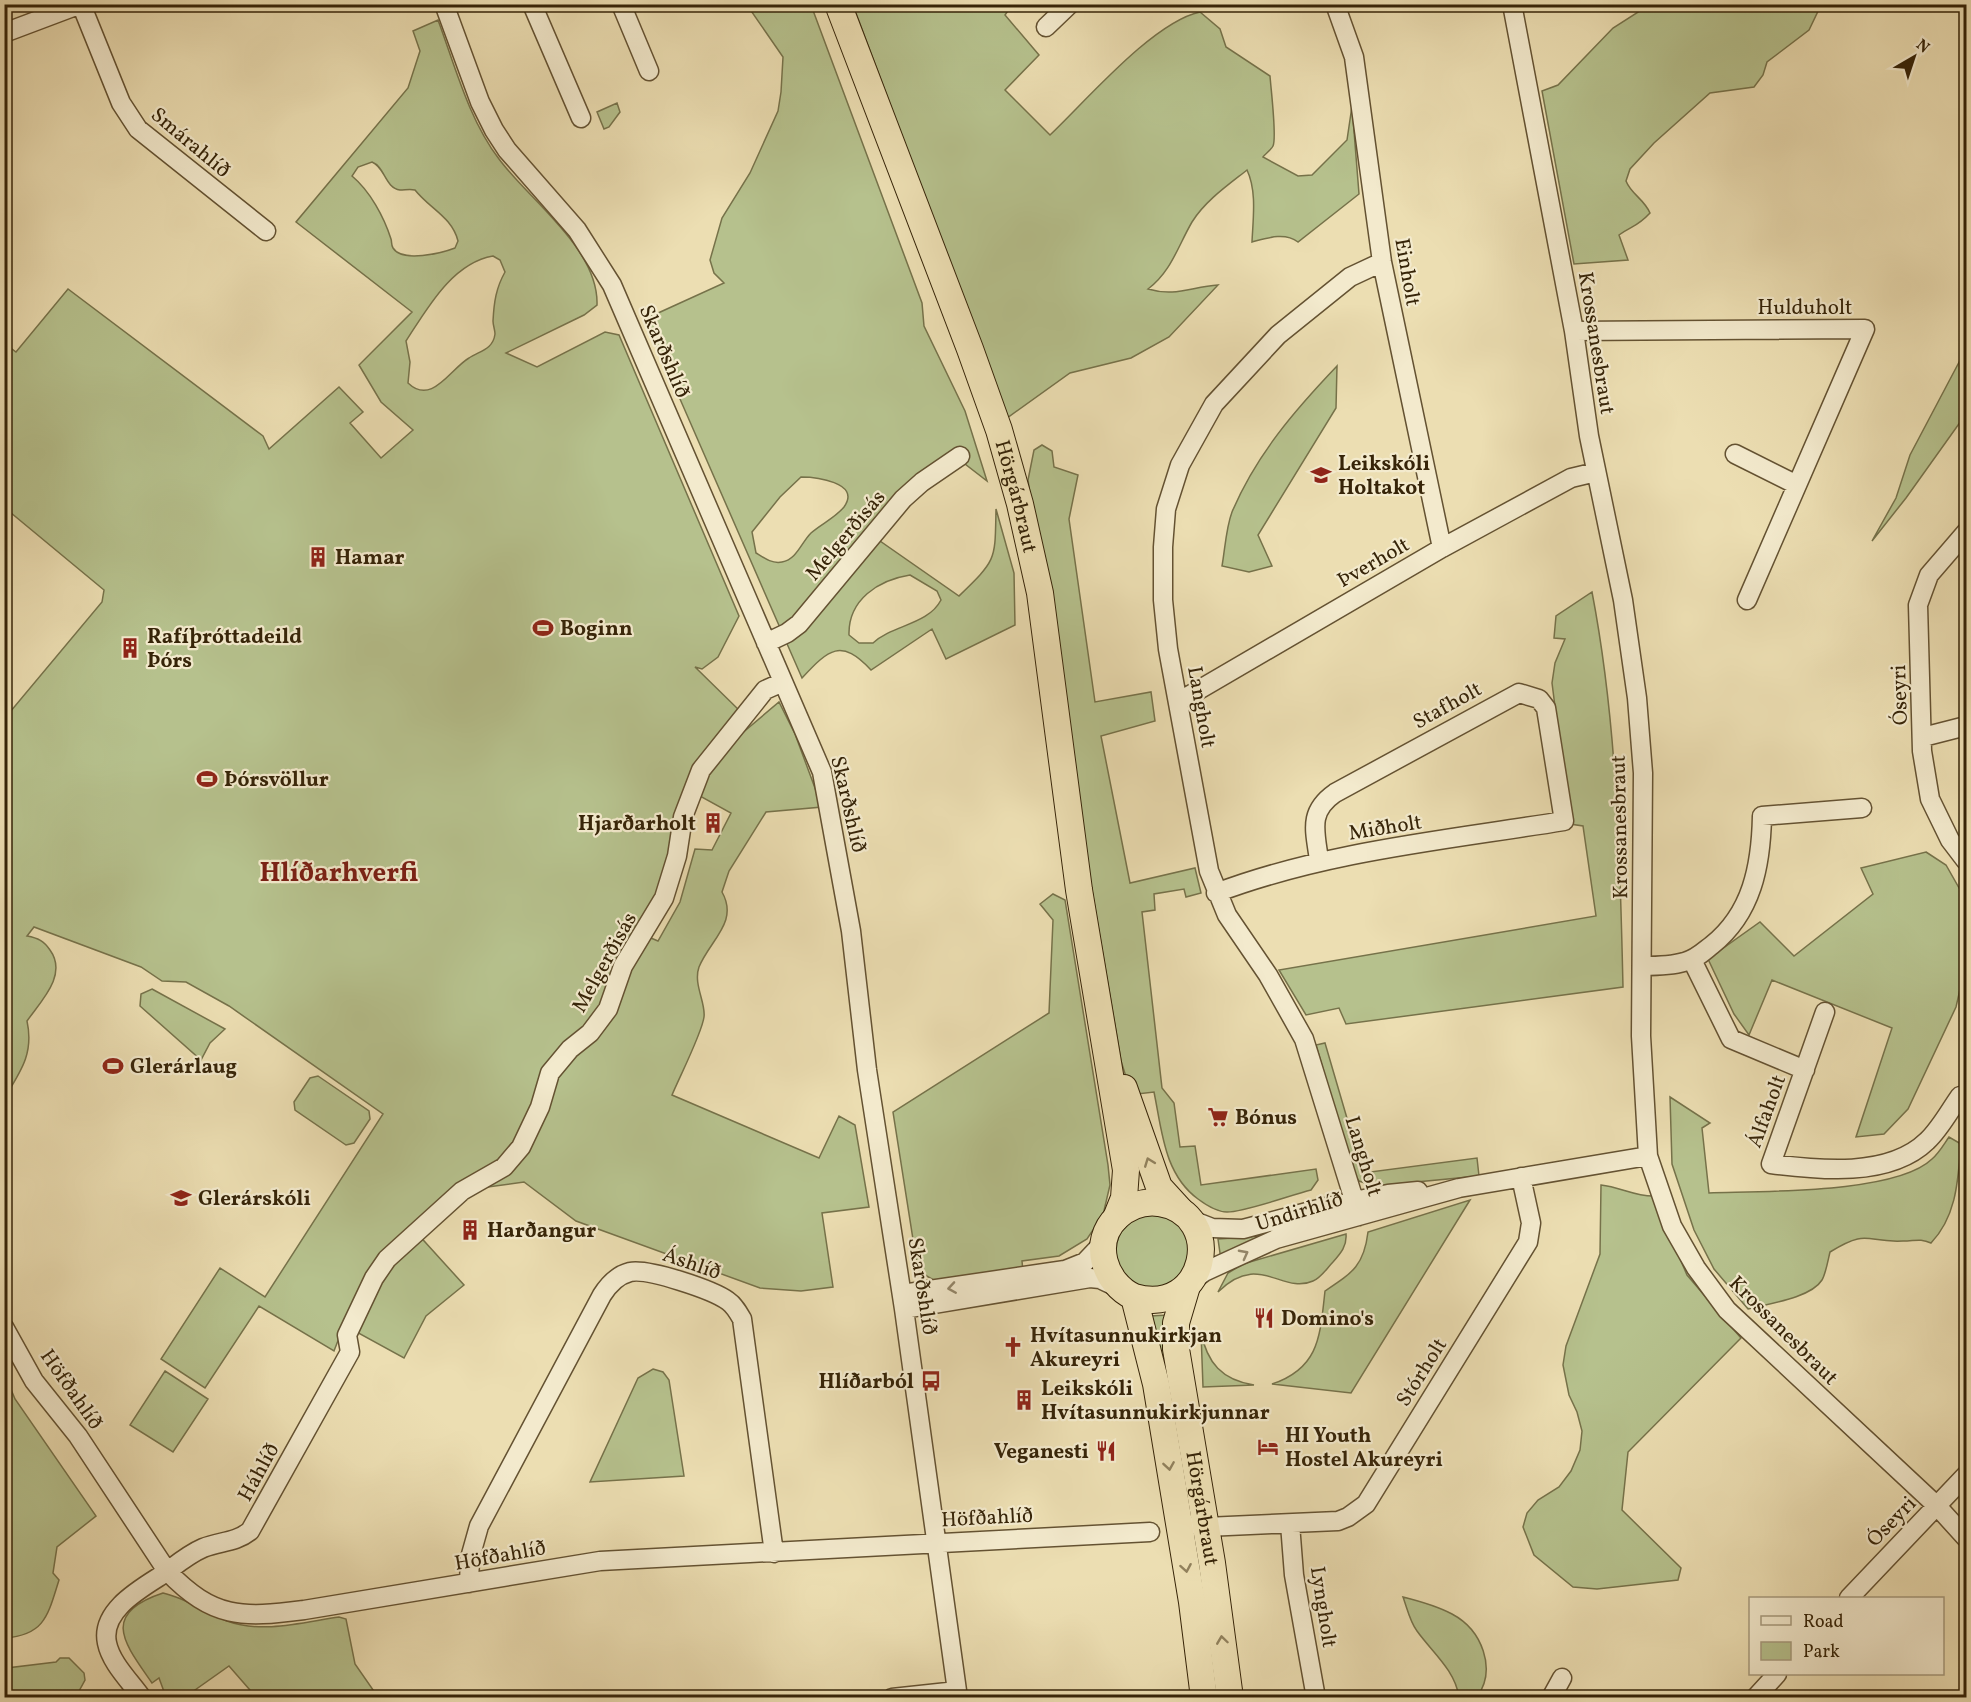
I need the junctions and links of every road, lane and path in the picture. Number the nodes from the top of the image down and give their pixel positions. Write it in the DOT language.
graph roads {
  1 [pos="444,4"];
  2 [pos="532,4"];
  3 [pos="621,4"];
  4 [pos="838,4"];
  5 [pos="1070,4"];
  6 [pos="1335,4"];
  7 [pos="1512,4"];
  8 [pos="81,5"];
  9 [pos="1046,27"];
  10 [pos="4,33"];
  11 [pos="649,71"];
  12 [pos="580,118"];
  13 [pos="266,231"];
  14 [pos="1382,262"];
  15 [pos="1574,331"];
  16 [pos="1736,454"];
  17 [pos="960,456"];
  18 [pos="1596,472"];
  19 [pos="1797,485"];
  20 [pos="1966,532"];
  21 [pos="1442,548"];
  22 [pos="1747,600"];
  23 [pos="766,643"];
  24 [pos="783,682"];
  25 [pos="1178,702"];
  26 [pos="1966,726"];
  27 [pos="1923,737"];
  28 [pos="1862,808"];
  29 [pos="1564,821"];
  30 [pos="1319,860"];
  31 [pos="1966,861"];
  32 [pos="1216,893"];
  33 [pos="1692,960"];
  34 [pos="1643,966"];
  35 [pos="1100,1011"];
  36 [pos="1825,1012"];
  37 [pos="1805,1070"];
  38 [pos="1960,1096"];
  39 [pos="1648,1156"];
  40 [pos="1521,1177"];
  41 [pos="1357,1208"];
  42 [pos="1185,1215"];
  43 [pos="1116,1218"];
  44 [pos="1104,1242"];
  45 [pos="1190,1283"];
  46 [pos="1127,1292"];
  47 [pos="903,1301"];
  48 [pos="4,1327"];
  49 [pos="350,1352"];
  50 [pos="1966,1475"];
  51 [pos="1937,1506"];
  52 [pos="1176,1511"];
  53 [pos="1290,1524"];
  54 [pos="1206,1527"];
  55 [pos="1150,1532"];
  56 [pos="1966,1538"];
  57 [pos="938,1543"];
  58 [pos="774,1553"];
  59 [pos="167,1571"];
  60 [pos="469,1583"];
  61 [pos="1851,1597"];
  62 [pos="1776,1675"];
  63 [pos="1562,1678"];
  64 [pos="958,1694"];
  65 [pos="141,1698"];
  66 [pos="892,1698"];
  67 [pos="1204,1698"];
  68 [pos="1230,1698"];
  69 [pos="1316,1698"];
  70 [pos="1551,1698"];
  71 [pos="1755,1698"];
  1 -- 23 [label="street, Skarðshlíð"];
  2 -- 12 [label="street"];
  3 -- 11 [label="street"];
  4 -- 35 [label="highway, Hörgárbraut"];
  5 -- 9 [label="street"];
  6 -- 14 [label="street, Einholt"];
  7 -- 15 [label="street, Krossanesbraut"];
  8 -- 10 [label="street"];
  8 -- 13 [label="street, Smárahlíð"];
  14 -- 21 [label="street, Einholt"];
  14 -- 25 [label="street, Langholt"];
  15 -- 18 [label="street, Krossanesbraut"];
  15 -- 19 [label="street, Hulduholt"];
  16 -- 19 [label="street"];
  17 -- 23 [label="street, Melgerðisás"];
  18 -- 21 [label="street, Þverholt"];
  18 -- 34 [label="street, Krossanesbraut"];
  19 -- 22 [label="street, Hulduholt"];
  20 -- 27 [label="street, Óseyri"];
  21 -- 25 [label="street, Þverholt"];
  23 -- 24 [label="street, Skarðshlíð"];
  24 -- 47 [label="street, Skarðshlíð"];
  24 -- 49 [label="street, Melgerðisás"];
  25 -- 32 [label="street, Langholt"];
  26 -- 27 [label="street"];
  27 -- 31 [label="street, Óseyri"];
  28 -- 33 [label="street"];
  29 -- 30 [label="street, Miðholt"];
  29 -- 30 [label="street, Stafholt"];
  30 -- 32 [label="street, Miðholt"];
  32 -- 41 [label="street, Langholt"];
  33 -- 34 [label="street"];
  33 -- 37 [label="street, Álfaholt"];
  34 -- 39 [label="street, Krossanesbraut"];
  42 -- 35 [label="highway, Hörgárbraut, one-way"];
  35 -- 43 [label="highway, Hörgárbraut"];
  36 -- 37 [label="street, Álfaholt"];
  37 -- 38 [label="street, Álfaholt"];
  39 -- 40 [label="street, Undirhlíð"];
  39 -- 51 [label="street, Krossanesbraut"];
  40 -- 41 [label="street, Undirhlíð"];
  40 -- 53 [label="street, Stórholt"];
  41 -- 42 [label="street, Undirhlíð"];
  45 -- 41 [label="street, Undirhlíð, one-way"];
  42 -- 43 [label="highway"];
  42 -- 45 [label="highway, Hörgárbraut"];
  43 -- 44 [label="highway, Hörgárbraut"];
  44 -- 46 [label="highway, Hörgárbraut"];
  44 -- 47 [label="street, one-way"];
  45 -- 46 [label="highway"];
  45 -- 54 [label="highway, Hörgárbraut"];
  46 -- 47 [label="street"];
  46 -- 52 [label="highway, Hörgárbraut, one-way"];
  47 -- 57 [label="street, Skarðshlíð"];
  48 -- 59 [label="street, Höfðahlíð"];
  49 -- 59 [label="street, Háhlíð"];
  50 -- 51 [label="street, Óseyri"];
  51 -- 56 [label="street, Krossanesbraut"];
  51 -- 61 [label="street, Óseyri"];
  52 -- 54 [label="street, Stórholt"];
  52 -- 67 [label="highway, Hörgárbraut, one-way"];
  53 -- 54 [label="street, Stórholt"];
  53 -- 69 [label="street, Lyngholt"];
  68 -- 54 [label="highway, Hörgárbraut, one-way"];
  55 -- 57 [label="street, Höfðahlíð"];
  57 -- 58 [label="street, Höfðahlíð"];
  57 -- 64 [label="street, Skarðshlíð"];
  58 -- 60 [label="street, Höfðahlíð"];
  58 -- 60 [label="street, Áshlíð"];
  59 -- 60 [label="street, Höfðahlíð"];
  59 -- 65 [label="street, Háhlíð"];
  62 -- 71 [label="street"];
  63 -- 70 [label="street"];
  64 -- 66 [label="street"];
}
